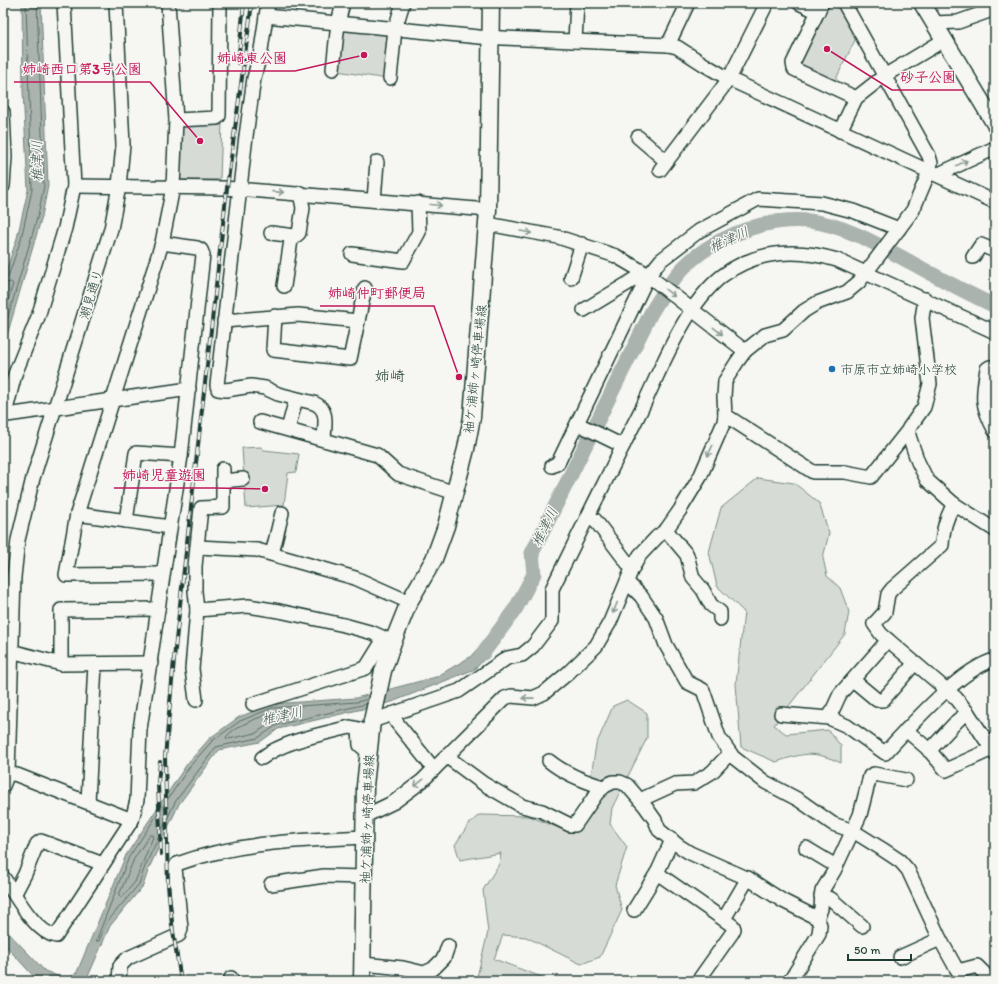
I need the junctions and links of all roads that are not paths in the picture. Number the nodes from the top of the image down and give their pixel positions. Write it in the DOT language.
graph roads {
  1 [pos="64,3"];
  2 [pos="116,3"];
  3 [pos="168,3"];
  4 [pos="220,3"];
  5 [pos="268,3"];
  6 [pos="342,3"];
  7 [pos="403,3"];
  8 [pos="492,3"];
  9 [pos="577,3"];
  10 [pos="688,3"];
  11 [pos="767,3"];
  12 [pos="799,3"];
  13 [pos="844,3"];
  14 [pos="922,3"];
  15 [pos="820,7"];
  16 [pos="990,11"];
  17 [pos="266,16"];
  18 [pos="934,22"];
  19 [pos="338,23"];
  20 [pos="395,29"];
  21 [pos="491,37"];
  22 [pos="944,40"];
  23 [pos="575,41"];
  24 [pos="668,45"];
  25 [pos="333,69"];
  26 [pos="884,76"];
  27 [pos="390,78"];
  28 [pos="729,79"];
  29 [pos="856,98"];
  30 [pos="3,112"];
  31 [pos="176,120"];
  32 [pos="995,124"];
  33 [pos="840,131"];
  34 [pos="638,137"];
  35 [pos="995,148"];
  36 [pos="377,162"];
  37 [pos="929,172"];
  38 [pos="3,186"];
  39 [pos="74,186"];
  40 [pos="119,186"];
  41 [pos="173,187"];
  42 [pos="240,189"];
  43 [pos="300,193"];
  44 [pos="374,200"];
  45 [pos="995,202"];
  46 [pos="418,203"];
  47 [pos="488,217"];
  48 [pos="900,229"];
  49 [pos="271,233"];
  50 [pos="295,236"];
  51 [pos="162,244"];
  52 [pos="582,244"];
  53 [pos="995,251"];
  54 [pos="352,254"];
  55 [pos="973,257"];
  56 [pos="867,274"];
  57 [pos="646,275"];
  58 [pos="571,278"];
  59 [pos="284,286"];
  60 [pos="366,293"];
  61 [pos="925,299"];
  62 [pos="584,310"];
  63 [pos="692,310"];
  64 [pos="275,316"];
  65 [pos="224,321"];
  66 [pos="358,321"];
  67 [pos="995,332"];
  68 [pos="745,351"];
  69 [pos="995,367"];
  70 [pos="189,389"];
  71 [pos="296,399"];
  72 [pos="112,400"];
  73 [pos="55,409"];
  74 [pos="725,415"];
  75 [pos="260,422"];
  76 [pos="578,424"];
  77 [pos="288,429"];
  78 [pos="909,430"];
  79 [pos="995,431"];
  80 [pos="324,440"];
  81 [pos="623,446"];
  82 [pos="181,456"];
  83 [pos="552,466"];
  84 [pos="243,479"];
  85 [pos="455,493"];
  86 [pos="954,504"];
  87 [pos="282,513"];
  88 [pos="77,514"];
  89 [pos="588,517"];
  90 [pos="126,521"];
  91 [pos="170,527"];
  92 [pos="666,530"];
  93 [pos="995,530"];
  94 [pos="197,547"];
  95 [pos="272,554"];
  96 [pos="632,569"];
  97 [pos="163,574"];
  98 [pos="627,582"];
  99 [pos="409,602"];
  100 [pos="158,609"];
  101 [pos="197,610"];
  102 [pos="720,620"];
  103 [pos="389,640"];
  104 [pos="888,640"];
  105 [pos="11,651"];
  106 [pos="995,660"];
  107 [pos="151,663"];
  108 [pos="915,663"];
  109 [pos="61,664"];
  110 [pos="95,664"];
  111 [pos="853,680"];
  112 [pos="947,690"];
  113 [pos="196,700"];
  114 [pos="253,704"];
  115 [pos="968,712"];
  116 [pos="392,714"];
  117 [pos="781,714"];
  118 [pos="829,718"];
  119 [pos="372,721"];
  120 [pos="906,730"];
  121 [pos="929,751"];
  122 [pos="993,751"];
  123 [pos="368,752"];
  124 [pos="730,753"];
  125 [pos="446,756"];
  126 [pos="262,758"];
  127 [pos="548,760"];
  128 [pos="434,769"];
  129 [pos="6,773"];
  130 [pos="906,780"];
  131 [pos="3,786"];
  132 [pos="604,787"];
  133 [pos="640,800"];
  134 [pos="88,802"];
  135 [pos="365,816"];
  136 [pos="132,820"];
  137 [pos="853,831"];
  138 [pos="365,837"];
  139 [pos="672,840"];
  140 [pos="806,848"];
  141 [pos="103,864"];
  142 [pos="836,866"];
  143 [pos="657,873"];
  144 [pos="3,877"];
  145 [pos="365,877"];
  146 [pos="748,878"];
  147 [pos="271,884"];
  148 [pos="14,893"];
  149 [pos="821,896"];
  150 [pos="634,910"];
  151 [pos="818,918"];
  152 [pos="724,919"];
  153 [pos="862,926"];
  154 [pos="940,939"];
  155 [pos="448,946"];
  156 [pos="900,957"];
  157 [pos="363,964"];
  158 [pos="119,981"];
  159 [pos="362,981"];
  160 [pos="698,981"];
  161 [pos="790,981"];
  162 [pos="987,981"];
  1 -- 39 [label="street"];
  2 -- 40 [label="street, 潮見通り"];
  3 -- 31 [label="street"];
  4 -- 31 [label="street"];
  5 -- 17 [label="street"];
  6 -- 19 [label="street"];
  7 -- 20 [label="street"];
  8 -- 21 [label="main road, 袖ケ浦姉ヶ崎停車場線"];
  9 -- 23 [label="street"];
  10 -- 24 [label="street"];
  11 -- 28 [label="street"];
  12 -- 15 [label="street"];
  13 -- 26 [label="street"];
  14 -- 18 [label="main road"];
  15 -- 29 [label="street"];
  16 -- 18 [label="street"];
  17 -- 19 [label="street"];
  17 -- 42 [label="street"];
  18 -- 22 [label="main road"];
  19 -- 20 [label="street"];
  19 -- 25 [label="street"];
  20 -- 21 [label="street"];
  20 -- 27 [label="street"];
  21 -- 23 [label="street"];
  21 -- 47 [label="main road, 袖ケ浦姉ヶ崎停車場線"];
  22 -- 26 [label="street"];
  22 -- 32 [label="main road"];
  23 -- 24 [label="street"];
  24 -- 28 [label="street"];
  26 -- 29 [label="street"];
  26 -- 37 [label="street"];
  28 -- 33 [label="street"];
  28 -- 34 [label="street"];
  29 -- 33 [label="street"];
  30 -- 38 [label="street"];
  31 -- 41 [label="street"];
  33 -- 37 [label="street"];
  37 -- 35 [label="street, one-way"];
  36 -- 44 [label="street"];
  37 -- 45 [label="street"];
  37 -- 48 [label="street"];
  39 -- 40 [label="street"];
  39 -- 73 [label="street"];
  40 -- 41 [label="street"];
  40 -- 73 [label="street, 潮見通り"];
  41 -- 42 [label="street"];
  41 -- 51 [label="street"];
  42 -- 43 [label="street, one-way"];
  42 -- 65 [label="street"];
  43 -- 44 [label="street"];
  43 -- 50 [label="street"];
  44 -- 46 [label="street"];
  46 -- 47 [label="street, one-way"];
  46 -- 54 [label="street"];
  47 -- 52 [label="street, one-way"];
  47 -- 85 [label="main road, 袖ケ浦姉ヶ崎停車場線"];
  48 -- 56 [label="street"];
  48 -- 57 [label="street"];
  49 -- 50 [label="street"];
  50 -- 59 [label="street"];
  51 -- 70 [label="street"];
  51 -- 72 [label="street"];
  52 -- 57 [label="street"];
  52 -- 58 [label="street"];
  53 -- 55 [label="street"];
  56 -- 61 [label="street"];
  56 -- 63 [label="street"];
  56 -- 68 [label="street"];
  57 -- 62 [label="street"];
  57 -- 63 [label="street, one-way"];
  57 -- 76 [label="street"];
  60 -- 66 [label="street"];
  61 -- 67 [label="street"];
  61 -- 78 [label="street"];
  63 -- 68 [label="street, one-way"];
  63 -- 81 [label="street"];
  64 -- 65 [label="street"];
  64 -- 66 [label="street"];
  64 -- 66 [label="street"];
  65 -- 71 [label="street"];
  68 -- 74 [label="street"];
  69 -- 79 [label="street"];
  70 -- 72 [label="street"];
  70 -- 82 [label="street"];
  71 -- 77 [label="street"];
  71 -- 80 [label="street"];
  72 -- 73 [label="street"];
  72 -- 88 [label="street"];
  73 -- 105 [label="street, 潮見通り"];
  74 -- 78 [label="street"];
  74 -- 92 [label="street, one-way"];
  75 -- 77 [label="street"];
  76 -- 81 [label="street"];
  76 -- 83 [label="street"];
  77 -- 80 [label="street"];
  78 -- 86 [label="street"];
  80 -- 85 [label="street"];
  81 -- 89 [label="street"];
  82 -- 90 [label="street"];
  82 -- 91 [label="street"];
  84 -- 94 [label="street"];
  85 -- 99 [label="main road, 袖ケ浦姉ヶ崎停車場線"];
  86 -- 93 [label="street"];
  86 -- 104 [label="street"];
  87 -- 95 [label="street"];
  88 -- 90 [label="street"];
  88 -- 97 [label="street"];
  89 -- 96 [label="street"];
  89 -- 116 [label="street"];
  90 -- 91 [label="street"];
  91 -- 97 [label="street"];
  92 -- 96 [label="street"];
  92 -- 102 [label="street"];
  94 -- 95 [label="street"];
  94 -- 101 [label="street"];
  95 -- 99 [label="street"];
  96 -- 98 [label="street"];
  97 -- 100 [label="street"];
  98 -- 124 [label="street"];
  98 -- 125 [label="street, one-way"];
  99 -- 103 [label="main road, 袖ケ浦姉ヶ崎停車場線"];
  100 -- 107 [label="street"];
  100 -- 109 [label="street"];
  101 -- 103 [label="street"];
  101 -- 113 [label="street"];
  103 -- 114 [label="street"];
  103 -- 119 [label="main road, 袖ケ浦姉ヶ崎停車場線"];
  104 -- 108 [label="street"];
  104 -- 111 [label="street"];
  105 -- 109 [label="street"];
  105 -- 129 [label="street, 潮見通り"];
  106 -- 112 [label="street"];
  107 -- 110 [label="street"];
  107 -- 136 [label="street"];
  108 -- 111 [label="street"];
  108 -- 112 [label="street"];
  109 -- 110 [label="street"];
  110 -- 134 [label="street"];
  111 -- 118 [label="street"];
  112 -- 115 [label="street"];
  112 -- 120 [label="street"];
  115 -- 121 [label="street"];
  115 -- 122 [label="street"];
  116 -- 119 [label="street"];
  116 -- 128 [label="street"];
  117 -- 118 [label="street"];
  118 -- 120 [label="street"];
  119 -- 123 [label="main road, 袖ケ浦姉ヶ崎停車場線"];
  120 -- 121 [label="street"];
  121 -- 122 [label="street"];
  123 -- 126 [label="street"];
  123 -- 135 [label="main road, 袖ケ浦姉ヶ崎停車場線"];
  124 -- 133 [label="street"];
  124 -- 137 [label="street"];
  125 -- 128 [label="street"];
  125 -- 132 [label="street"];
  127 -- 132 [label="street"];
  128 -- 135 [label="street, one-way"];
  129 -- 131 [label="street, 潮見通り"];
  129 -- 134 [label="street"];
  130 -- 137 [label="street"];
  132 -- 133 [label="street"];
  133 -- 139 [label="street"];
  134 -- 136 [label="street"];
  135 -- 138 [label="main road, 袖ケ浦姉ヶ崎停車場線"];
  136 -- 141 [label="street"];
  137 -- 142 [label="street"];
  137 -- 154 [label="street"];
  138 -- 145 [label="main road, 袖ケ浦姉ヶ崎停車場線"];
  138 -- 158 [label="street"];
  139 -- 143 [label="street"];
  139 -- 146 [label="street"];
  140 -- 142 [label="street"];
  141 -- 148 [label="street"];
  141 -- 148 [label="street"];
  142 -- 149 [label="street"];
  143 -- 150 [label="street"];
  143 -- 152 [label="street"];
  144 -- 148 [label="street"];
  145 -- 147 [label="street"];
  145 -- 157 [label="main road, 袖ケ浦姉ヶ崎停車場線"];
  146 -- 151 [label="street"];
  146 -- 152 [label="street"];
  149 -- 151 [label="street"];
  149 -- 153 [label="street"];
  151 -- 161 [label="street"];
  152 -- 160 [label="street"];
  154 -- 156 [label="street"];
  154 -- 162 [label="street"];
  155 -- 157 [label="street"];
  157 -- 159 [label="main road, 袖ケ浦姉ヶ崎停車場線"];
}
